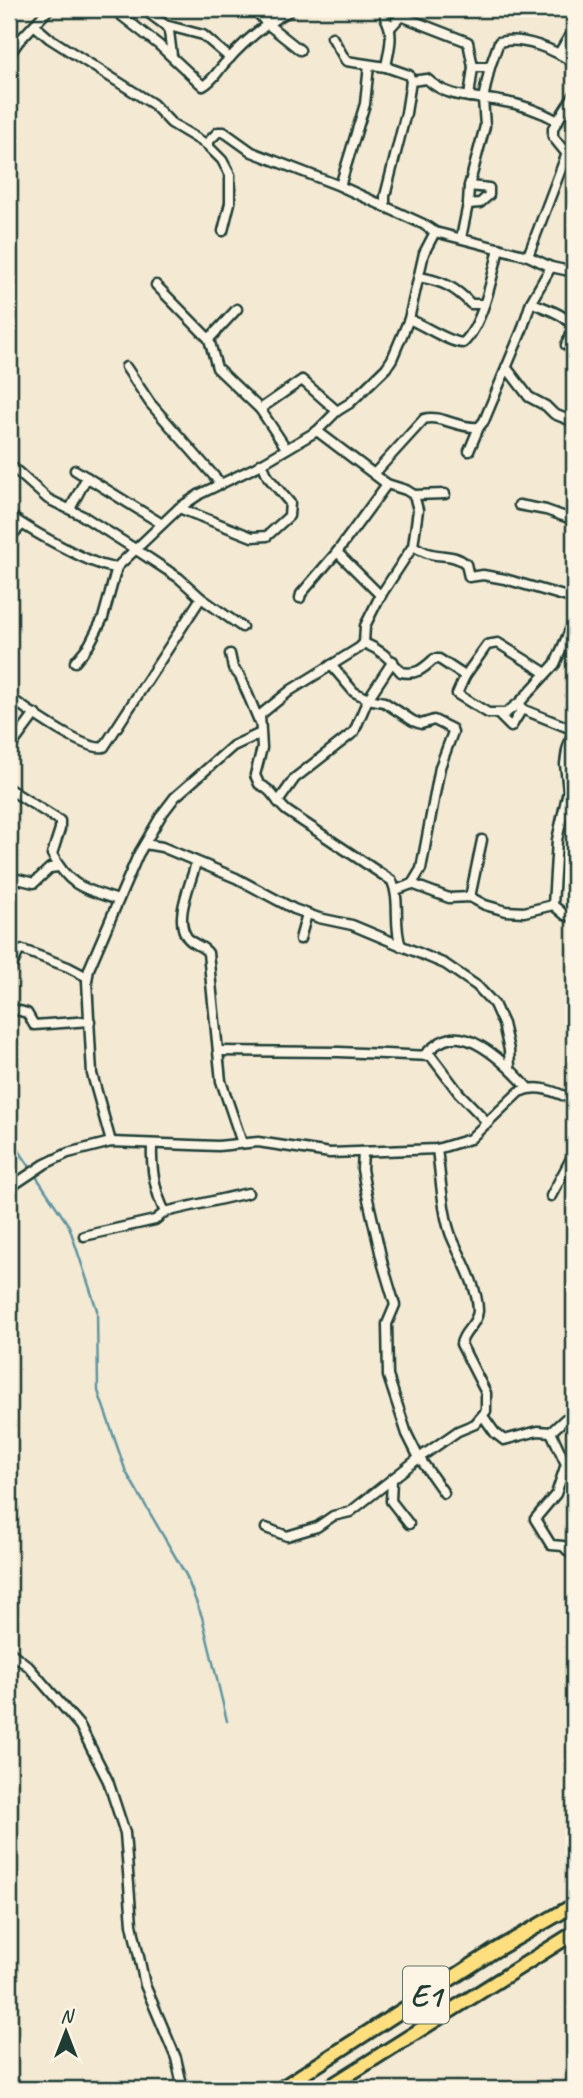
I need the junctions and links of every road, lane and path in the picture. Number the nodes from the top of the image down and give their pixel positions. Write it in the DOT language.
graph roads {
  1 [pos="49,9"];
  2 [pos="113,9"];
  3 [pos="143,9"];
  4 [pos="255,9"];
  5 [pos="288,12"];
  6 [pos="385,17"];
  7 [pos="266,23"];
  8 [pos="34,25"];
  9 [pos="165,25"];
  10 [pos="391,27"];
  11 [pos="574,29"];
  12 [pos="332,37"];
  13 [pos="300,50"];
  14 [pos="559,53"];
  15 [pos="9,55"];
  16 [pos="172,56"];
  17 [pos="230,58"];
  18 [pos="574,62"];
  19 [pos="369,65"];
  20 [pos="386,67"];
  21 [pos="472,67"];
  22 [pos="490,67"];
  23 [pos="411,80"];
  24 [pos="574,95"];
  25 [pos="469,97"];
  26 [pos="483,99"];
  27 [pos="558,121"];
  28 [pos="206,144"];
  29 [pos="572,149"];
  30 [pos="340,186"];
  31 [pos="469,186"];
  32 [pos="468,204"];
  33 [pos="385,206"];
  34 [pos="223,231"];
  35 [pos="435,232"];
  36 [pos="461,238"];
  37 [pos="499,248"];
  38 [pos="528,256"];
  39 [pos="551,267"];
  40 [pos="574,272"];
  41 [pos="419,277"];
  42 [pos="156,285"];
  43 [pos="531,302"];
  44 [pos="484,303"];
  45 [pos="237,309"];
  46 [pos="409,318"];
  47 [pos="574,328"];
  48 [pos="209,339"];
  49 [pos="566,345"];
  50 [pos="126,367"];
  51 [pos="506,367"];
  52 [pos="260,409"];
  53 [pos="337,411"];
  54 [pos="574,422"];
  55 [pos="479,427"];
  56 [pos="317,430"];
  57 [pos="286,448"];
  58 [pos="469,451"];
  59 [pos="262,463"];
  60 [pos="9,464"];
  61 [pos="75,470"];
  62 [pos="374,474"];
  63 [pos="87,477"];
  64 [pos="221,484"];
  65 [pos="387,484"];
  66 [pos="446,494"];
  67 [pos="414,495"];
  68 [pos="520,505"];
  69 [pos="179,508"];
  70 [pos="69,509"];
  71 [pos="9,515"];
  72 [pos="574,520"];
  73 [pos="162,524"];
  74 [pos="22,525"];
  75 [pos="9,538"];
  76 [pos="413,546"];
  77 [pos="135,549"];
  78 [pos="337,552"];
  79 [pos="115,570"];
  80 [pos="381,596"];
  81 [pos="201,598"];
  82 [pos="300,598"];
  83 [pos="574,599"];
  84 [pos="574,621"];
  85 [pos="242,627"];
  86 [pos="363,643"];
  87 [pos="230,654"];
  88 [pos="393,661"];
  89 [pos="75,662"];
  90 [pos="331,665"];
  91 [pos="546,673"];
  92 [pos="466,676"];
  93 [pos="9,697"];
  94 [pos="368,699"];
  95 [pos="521,706"];
  96 [pos="35,714"];
  97 [pos="498,714"];
  98 [pos="259,722"];
  99 [pos="574,730"];
  100 [pos="259,734"];
  101 [pos="9,749"];
  102 [pos="9,789"];
  103 [pos="278,802"];
  104 [pos="482,840"];
  105 [pos="145,844"];
  106 [pos="197,862"];
  107 [pos="58,866"];
  108 [pos="207,867"];
  109 [pos="194,874"];
  110 [pos="9,877"];
  111 [pos="412,884"];
  112 [pos="396,890"];
  113 [pos="470,897"];
  114 [pos="118,900"];
  115 [pos="553,905"];
  116 [pos="307,914"];
  117 [pos="574,918"];
  118 [pos="300,939"];
  119 [pos="401,946"];
  120 [pos="9,972"];
  121 [pos="87,978"];
  122 [pos="9,1008"];
  123 [pos="90,1021"];
  124 [pos="218,1051"];
  125 [pos="424,1055"];
  126 [pos="510,1067"];
  127 [pos="528,1088"];
  128 [pos="574,1100"];
  129 [pos="488,1123"];
  130 [pos="111,1142"];
  131 [pos="242,1143"];
  132 [pos="152,1144"];
  133 [pos="437,1149"];
  134 [pos="363,1152"];
  135 [pos="574,1153"];
  136 [pos="9,1188"];
  137 [pos="248,1193"];
  138 [pos="551,1196"];
  139 [pos="165,1212"];
  140 [pos="83,1236"];
  141 [pos="483,1416"];
  142 [pos="574,1417"];
  143 [pos="551,1432"];
  144 [pos="419,1458"];
  145 [pos="392,1479"];
  146 [pos="444,1493"];
  147 [pos="409,1524"];
  148 [pos="266,1528"];
  149 [pos="574,1557"];
  150 [pos="9,1651"];
  151 [pos="574,1905"];
  152 [pos="574,1933"];
  153 [pos="183,2089"];
  154 [pos="280,2089"];
  155 [pos="326,2089"];
  1 -- 8 [label="street"];
  2 -- 16 [label="street"];
  3 -- 9 [label="street"];
  4 -- 7 [label="street"];
  5 -- 7 [label="street"];
  6 -- 10 [label="street"];
  7 -- 13 [label="street"];
  7 -- 17 [label="street"];
  8 -- 15 [label="street"];
  8 -- 28 [label="street"];
  9 -- 16 [label="street"];
  9 -- 17 [label="street"];
  10 -- 20 [label="street"];
  10 -- 21 [label="street"];
  11 -- 14 [label="street"];
  12 -- 19 [label="street"];
  14 -- 18 [label="street"];
  14 -- 22 [label="street"];
  16 -- 17 [label="street"];
  19 -- 20 [label="street"];
  19 -- 30 [label="street"];
  20 -- 23 [label="street"];
  21 -- 22 [label="street"];
  21 -- 25 [label="street"];
  22 -- 26 [label="street"];
  23 -- 25 [label="street"];
  23 -- 33 [label="street"];
  24 -- 27 [label="street"];
  25 -- 26 [label="street"];
  26 -- 27 [label="street"];
  26 -- 31 [label="street"];
  27 -- 29 [label="street"];
  28 -- 30 [label="street"];
  28 -- 34 [label="street"];
  29 -- 38 [label="street"];
  30 -- 33 [label="street"];
  31 -- 32 [label="street"];
  31 -- 32 [label="street"];
  32 -- 36 [label="street"];
  33 -- 35 [label="street"];
  35 -- 36 [label="street"];
  35 -- 41 [label="street"];
  36 -- 37 [label="street"];
  37 -- 38 [label="street"];
  37 -- 44 [label="street"];
  38 -- 39 [label="street"];
  39 -- 40 [label="street"];
  39 -- 43 [label="street"];
  41 -- 44 [label="street"];
  41 -- 46 [label="street"];
  42 -- 48 [label="street"];
  43 -- 47 [label="street"];
  43 -- 51 [label="street"];
  44 -- 46 [label="street"];
  45 -- 48 [label="street"];
  46 -- 53 [label="street"];
  47 -- 49 [label="street"];
  48 -- 52 [label="street"];
  50 -- 64 [label="street"];
  51 -- 54 [label="street"];
  51 -- 55 [label="street"];
  52 -- 53 [label="street"];
  52 -- 57 [label="street"];
  53 -- 56 [label="street"];
  55 -- 58 [label="street"];
  55 -- 62 [label="street"];
  56 -- 57 [label="street"];
  56 -- 62 [label="street"];
  57 -- 59 [label="street"];
  59 -- 64 [label="street"];
  59 -- 69 [label="street"];
  60 -- 70 [label="street"];
  61 -- 63 [label="street"];
  62 -- 65 [label="street"];
  63 -- 70 [label="street"];
  63 -- 73 [label="street"];
  64 -- 69 [label="street"];
  65 -- 67 [label="street"];
  65 -- 78 [label="street"];
  66 -- 67 [label="street"];
  67 -- 76 [label="street"];
  68 -- 72 [label="street"];
  69 -- 73 [label="street"];
  70 -- 77 [label="street"];
  71 -- 74 [label="street"];
  73 -- 77 [label="street"];
  74 -- 75 [label="street"];
  74 -- 79 [label="street"];
  76 -- 80 [label="street"];
  76 -- 83 [label="street"];
  77 -- 79 [label="street"];
  77 -- 81 [label="street"];
  78 -- 80 [label="street"];
  78 -- 82 [label="street"];
  79 -- 89 [label="street"];
  80 -- 86 [label="street"];
  81 -- 85 [label="street"];
  81 -- 96 [label="street"];
  84 -- 91 [label="street"];
  86 -- 88 [label="street"];
  86 -- 90 [label="street"];
  87 -- 98 [label="street"];
  88 -- 92 [label="street"];
  88 -- 94 [label="street"];
  90 -- 94 [label="street"];
  90 -- 98 [label="street"];
  91 -- 92 [label="street"];
  91 -- 95 [label="street"];
  92 -- 97 [label="street"];
  93 -- 96 [label="street"];
  94 -- 103 [label="street"];
  94 -- 111 [label="street"];
  95 -- 97 [label="street"];
  95 -- 97 [label="street"];
  95 -- 99 [label="street"];
  96 -- 101 [label="street"];
  98 -- 100 [label="street"];
  99 -- 115 [label="street"];
  100 -- 103 [label="street"];
  100 -- 105 [label="street"];
  102 -- 107 [label="street"];
  103 -- 112 [label="street"];
  104 -- 113 [label="street"];
  105 -- 106 [label="street"];
  105 -- 114 [label="street"];
  106 -- 108 [label="street"];
  106 -- 109 [label="street"];
  107 -- 110 [label="street"];
  107 -- 114 [label="street"];
  108 -- 109 [label="street"];
  108 -- 116 [label="street"];
  109 -- 124 [label="street"];
  111 -- 112 [label="street"];
  111 -- 113 [label="street"];
  112 -- 119 [label="street"];
  113 -- 115 [label="street"];
  114 -- 121 [label="street"];
  115 -- 117 [label="street"];
  116 -- 118 [label="street"];
  116 -- 119 [label="street"];
  119 -- 126 [label="street"];
  120 -- 121 [label="street"];
  121 -- 123 [label="street"];
  122 -- 123 [label="street"];
  123 -- 130 [label="street"];
  124 -- 125 [label="street"];
  124 -- 131 [label="street"];
  125 -- 126 [label="street"];
  125 -- 129 [label="street"];
  126 -- 127 [label="street"];
  127 -- 128 [label="street"];
  127 -- 129 [label="street"];
  129 -- 133 [label="street"];
  130 -- 132 [label="street"];
  130 -- 136 [label="street"];
  131 -- 132 [label="street"];
  131 -- 134 [label="street"];
  132 -- 139 [label="street"];
  133 -- 134 [label="street"];
  133 -- 141 [label="street"];
  134 -- 144 [label="street"];
  135 -- 138 [label="street"];
  137 -- 139 [label="street"];
  139 -- 140 [label="street"];
  141 -- 143 [label="street"];
  141 -- 144 [label="street"];
  142 -- 143 [label="street"];
  143 -- 149 [label="street"];
  144 -- 145 [label="street"];
  144 -- 146 [label="street"];
  145 -- 147 [label="street"];
  145 -- 148 [label="street"];
  150 -- 153 [label="street"];
  151 -- 154 [label="highway, E1"];
  152 -- 155 [label="highway, E1"];
}
